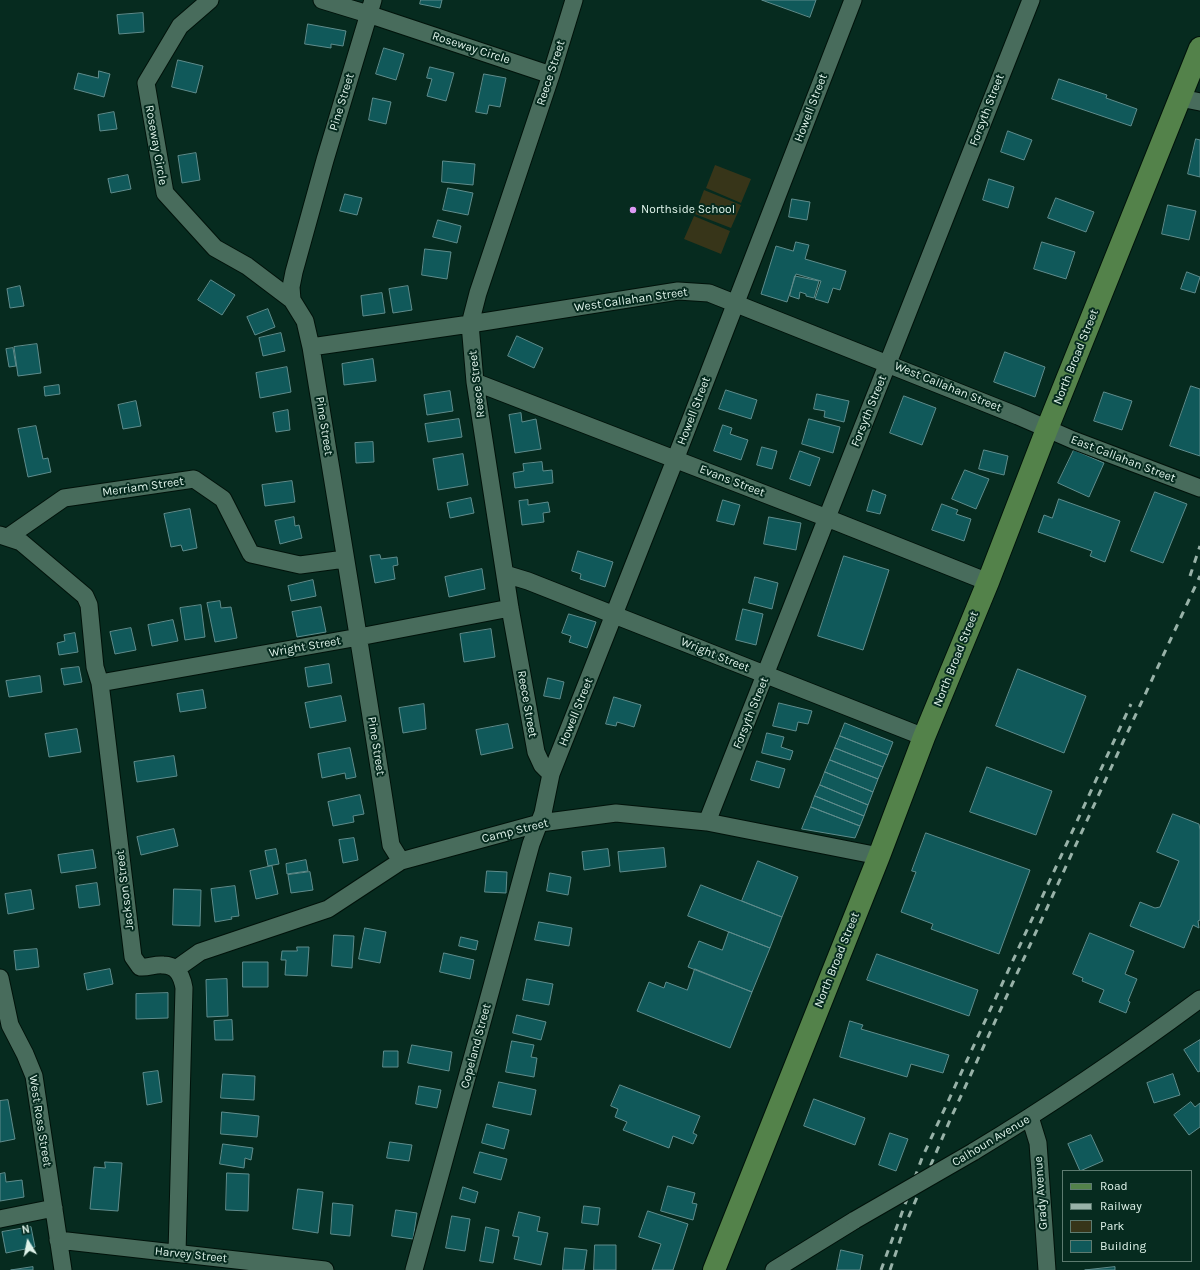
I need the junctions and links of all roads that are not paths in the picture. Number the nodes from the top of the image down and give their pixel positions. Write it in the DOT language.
graph roads {
  1 [pos="210,0"];
  2 [pos="322,0"];
  3 [pos="574,0"];
  4 [pos="853,0"];
  5 [pos="1031,0"];
  6 [pos="370,7"];
  7 [pos="1200,48"];
  8 [pos="551,75"];
  9 [pos="1190,100"];
  10 [pos="292,300"];
  11 [pos="735,303"];
  12 [pos="470,324"];
  13 [pos="311,347"];
  14 [pos="888,363"];
  15 [pos="475,382"];
  16 [pos="1047,429"];
  17 [pos="675,460"];
  18 [pos="1200,488"];
  19 [pos="827,518"];
  20 [pos="4,536"];
  21 [pos="345,559"];
  22 [pos="505,574"];
  23 [pos="988,582"];
  24 [pos="510,608"];
  25 [pos="614,615"];
  26 [pos="359,638"];
  27 [pos="766,675"];
  28 [pos="100,683"];
  29 [pos="924,737"];
  30 [pos="551,774"];
  31 [pos="707,822"];
  32 [pos="540,823"];
  33 [pos="879,856"];
  34 [pos="401,861"];
  35 [pos="176,969"];
  36 [pos="0,978"];
  37 [pos="1200,1000"];
  38 [pos="3,1006"];
  39 [pos="1030,1118"];
  40 [pos="54,1208"];
  41 [pos="0,1219"];
  42 [pos="58,1240"];
  43 [pos="177,1253"];
  44 [pos="63,1270"];
  45 [pos="325,1270"];
  46 [pos="414,1270"];
  47 [pos="714,1270"];
  48 [pos="774,1270"];
  49 [pos="1047,1270"];
  1 -- 10 [label="street, Roseway Circle"];
  2 -- 6 [label="street, Roseway Circle"];
  3 -- 8 [label="street, Reece Street"];
  4 -- 11 [label="street, Howell Street"];
  5 -- 14 [label="street, Forsyth Street"];
  6 -- 8 [label="street, Roseway Circle"];
  6 -- 10 [label="street, Pine Street"];
  7 -- 9 [label="main road, North Broad Street"];
  8 -- 12 [label="street, Reece Street"];
  9 -- 16 [label="main road, North Broad Street"];
  10 -- 13 [label="street, Pine Street"];
  11 -- 12 [label="street, West Callahan Street"];
  11 -- 14 [label="street, West Callahan Street"];
  11 -- 17 [label="street, Howell Street"];
  12 -- 13 [label="street, West Callahan Street"];
  12 -- 15 [label="street, Reece Street"];
  13 -- 21 [label="street, Pine Street"];
  14 -- 16 [label="street, West Callahan Street"];
  14 -- 19 [label="street, Forsyth Street"];
  15 -- 17 [label="street, Evans Street"];
  15 -- 22 [label="street, Reece Street"];
  16 -- 18 [label="street, East Callahan Street"];
  16 -- 23 [label="main road, North Broad Street"];
  17 -- 19 [label="street, Evans Street"];
  17 -- 25 [label="street, Howell Street"];
  19 -- 23 [label="street, Evans Street"];
  19 -- 27 [label="street, Forsyth Street"];
  20 -- 21 [label="street, Merriam Street"];
  20 -- 28 [label="street, Jackson Street"];
  21 -- 26 [label="street, Pine Street"];
  22 -- 24 [label="street, Reece Street"];
  22 -- 25 [label="street, Wright Street"];
  23 -- 29 [label="main road, North Broad Street"];
  24 -- 26 [label="street, Wright Street"];
  24 -- 30 [label="street, Reece Street"];
  25 -- 27 [label="street, Wright Street"];
  25 -- 30 [label="street, Howell Street"];
  26 -- 28 [label="street, Wright Street"];
  26 -- 34 [label="street, Pine Street"];
  27 -- 29 [label="street, Wright Street"];
  27 -- 31 [label="street, Forsyth Street"];
  28 -- 35 [label="street, Jackson Street"];
  29 -- 33 [label="main road, North Broad Street"];
  30 -- 32 [label="street, Howell Street"];
  31 -- 32 [label="street, Camp Street"];
  31 -- 33 [label="street, Camp Street"];
  32 -- 34 [label="street, Camp Street"];
  32 -- 46 [label="street, Copeland Street"];
  33 -- 47 [label="main road, North Broad Street"];
  34 -- 35 [label="street, Camp Street"];
  35 -- 43 [label="street"];
  36 -- 38 [label="street, West Ross Street"];
  37 -- 39 [label="street, Calhoun Avenue"];
  38 -- 40 [label="street, West Ross Street"];
  39 -- 48 [label="street, Calhoun Avenue, bridge"];
  39 -- 49 [label="street, Grady Avenue"];
  40 -- 41 [label="street"];
  40 -- 42 [label="street, West Ross Street"];
  42 -- 43 [label="street, Harvey Street"];
  42 -- 44 [label="street, West Ross Street"];
  43 -- 45 [label="street, Harvey Street"];
}
